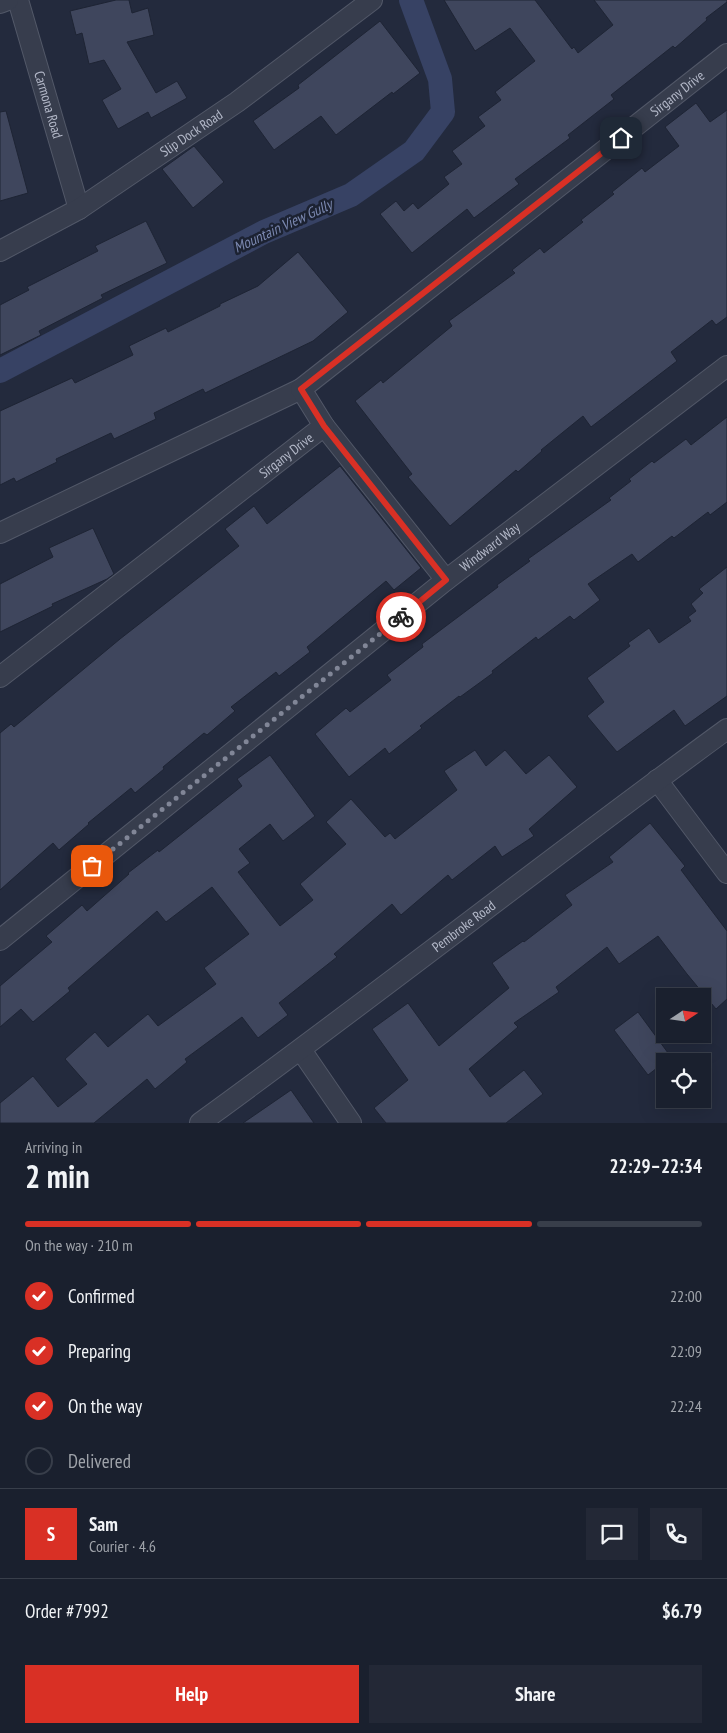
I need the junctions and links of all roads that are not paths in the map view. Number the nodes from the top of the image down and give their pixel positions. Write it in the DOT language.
graph roads {
  1 [pos="8,0"];
  2 [pos="18,0"];
  3 [pos="372,0"];
  4 [pos="0,3"];
  5 [pos="727,54"];
  6 [pos="79,209"];
  7 [pos="0,251"];
  8 [pos="727,366"];
  9 [pos="301,389"];
  10 [pos="324,426"];
  11 [pos="0,533"];
  12 [pos="446,580"];
  13 [pos="0,677"];
  14 [pos="727,729"];
  15 [pos="657,780"];
  16 [pos="727,873"];
  17 [pos="0,940"];
  18 [pos="301,1050"];
  19 [pos="200,1123"];
  20 [pos="351,1123"];
  1 -- 4 [label="street"];
  2 -- 6 [label="street, Carmona Road"];
  3 -- 6 [label="street, Slip Dock Road"];
  5 -- 9 [label="street, Sirgany Drive"];
  6 -- 7 [label="street, Slip Dock Road"];
  8 -- 12 [label="street, Windward Way"];
  9 -- 10 [label="street, Sirgany Drive"];
  9 -- 11 [label="street"];
  10 -- 12 [label="street"];
  10 -- 13 [label="street, Sirgany Drive"];
  12 -- 17 [label="street, Windward Way"];
  14 -- 15 [label="street, Pembroke Road"];
  15 -- 16 [label="street"];
  15 -- 18 [label="street, Pembroke Road"];
  18 -- 19 [label="street, Pembroke Road"];
  18 -- 20 [label="street"];
}
